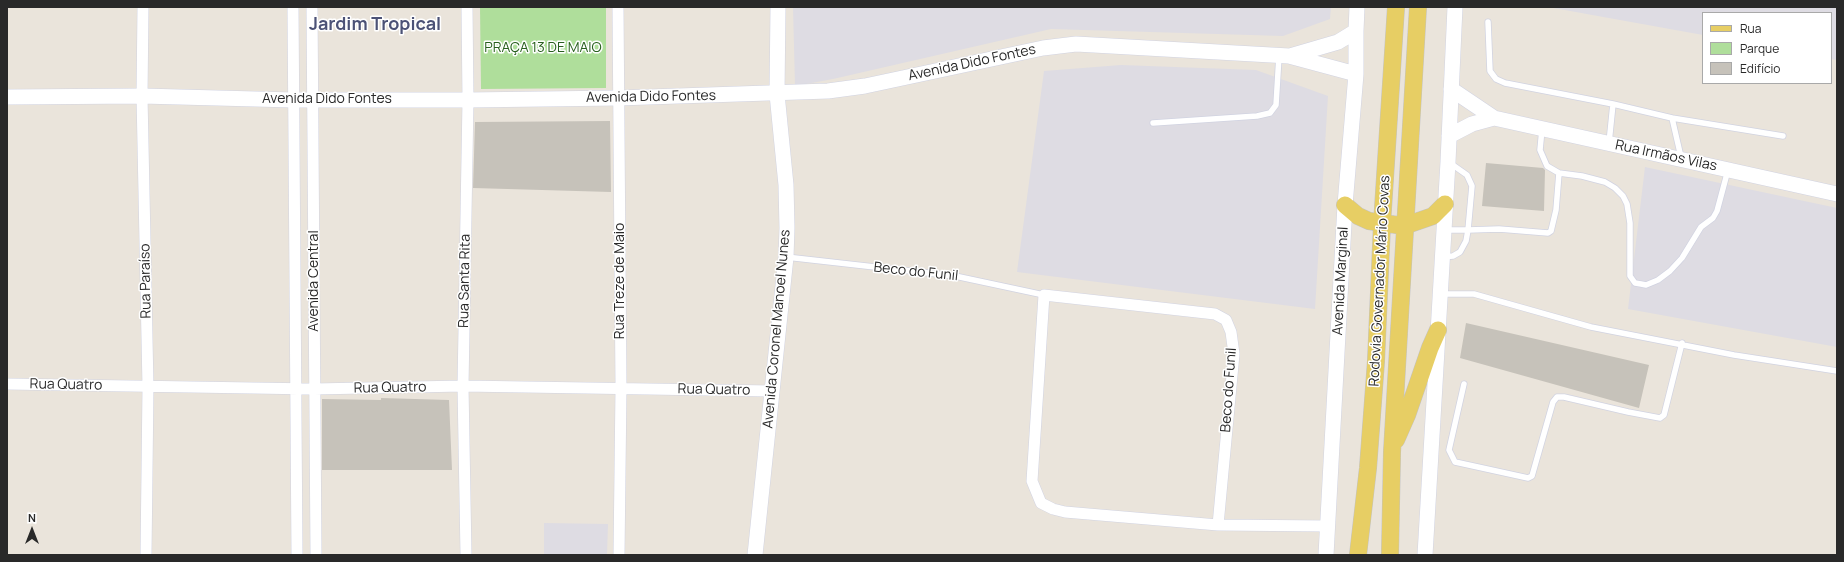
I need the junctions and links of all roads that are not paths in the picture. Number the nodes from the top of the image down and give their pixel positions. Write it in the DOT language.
graph roads {
  1 [pos="143,7"];
  2 [pos="293,7"];
  3 [pos="312,7"];
  4 [pos="467,7"];
  5 [pos="618,7"];
  6 [pos="778,7"];
  7 [pos="1357,7"];
  8 [pos="1396,7"];
  9 [pos="1418,7"];
  10 [pos="1455,7"];
  11 [pos="1488,22"];
  12 [pos="1356,31"];
  13 [pos="1284,56"];
  14 [pos="1356,74"];
  15 [pos="1451,89"];
  16 [pos="778,94"];
  17 [pos="142,96"];
  18 [pos="7,97"];
  19 [pos="618,98"];
  20 [pos="293,100"];
  21 [pos="313,100"];
  22 [pos="468,100"];
  23 [pos="1613,104"];
  24 [pos="1494,118"];
  25 [pos="1672,118"];
  26 [pos="1153,123"];
  27 [pos="1542,128"];
  28 [pos="1448,136"];
  29 [pos="1783,136"];
  30 [pos="1609,143"];
  31 [pos="1681,159"];
  32 [pos="1448,162"];
  33 [pos="1728,170"];
  34 [pos="1559,173"];
  35 [pos="1837,194"];
  36 [pos="1445,204"];
  37 [pos="1345,205"];
  38 [pos="1382,224"];
  39 [pos="1404,226"];
  40 [pos="1444,230"];
  41 [pos="1468,230"];
  42 [pos="786,257"];
  43 [pos="1442,257"];
  44 [pos="1044,294"];
  45 [pos="1440,294"];
  46 [pos="1438,330"];
  47 [pos="1682,343"];
  48 [pos="1837,371"];
  49 [pos="7,384"];
  50 [pos="1464,384"];
  51 [pos="463,386"];
  52 [pos="148,388"];
  53 [pos="296,388"];
  54 [pos="620,388"];
  55 [pos="314,389"];
  56 [pos="772,391"];
  57 [pos="1392,452"];
  58 [pos="1218,525"];
  59 [pos="1328,526"];
  60 [pos="146,555"];
  61 [pos="297,555"];
  62 [pos="316,555"];
  63 [pos="466,555"];
  64 [pos="619,555"];
  65 [pos="755,555"];
  66 [pos="1326,555"];
  67 [pos="1358,555"];
  68 [pos="1390,555"];
  69 [pos="1425,555"];
  1 -- 17 [label="street, Rua Paraíso"];
  2 -- 20 [label="street, Avenida Central"];
  3 -- 21 [label="street, Avenida Central"];
  4 -- 22 [label="street, Rua Santa Rita"];
  5 -- 19 [label="street, Rua Treze de Maio"];
  6 -- 16 [label="street, Avenida Coronel Manoel Nunes"];
  7 -- 12 [label="street, Avenida Marginal"];
  8 -- 38 [label="main road, Rodovia Governador Mário Covas"];
  9 -- 39 [label="main road, Rodovia Governador Mário Covas"];
  10 -- 15 [label="street"];
  11 -- 23 [label="lane"];
  12 -- 13 [label="street, Avenida Dido Fontes"];
  12 -- 14 [label="street, Avenida Marginal"];
  13 -- 14 [label="street, Avenida Dido Fontes"];
  13 -- 16 [label="street, Avenida Dido Fontes"];
  13 -- 26 [label="lane"];
  14 -- 37 [label="street, Avenida Marginal"];
  15 -- 24 [label="street, Rua Irmãos Vilas"];
  15 -- 28 [label="street"];
  16 -- 19 [label="street, Avenida Dido Fontes"];
  16 -- 42 [label="street, Avenida Coronel Manoel Nunes"];
  17 -- 18 [label="street, Avenida Dido Fontes"];
  17 -- 20 [label="street, Avenida Dido Fontes"];
  17 -- 52 [label="street, Rua Paraíso"];
  19 -- 22 [label="street, Avenida Dido Fontes"];
  19 -- 54 [label="street, Rua Treze de Maio"];
  20 -- 21 [label="street, Avenida Dido Fontes"];
  20 -- 53 [label="street, Avenida Central"];
  21 -- 22 [label="street, Avenida Dido Fontes"];
  21 -- 55 [label="street, Avenida Central"];
  22 -- 51 [label="street, Rua Santa Rita"];
  23 -- 25 [label="lane"];
  23 -- 30 [label="lane"];
  24 -- 27 [label="street, Rua Irmãos Vilas"];
  24 -- 28 [label="street, Rua Irmãos Vilas"];
  25 -- 29 [label="lane"];
  25 -- 31 [label="lane"];
  27 -- 30 [label="street, Rua Irmãos Vilas"];
  27 -- 34 [label="lane"];
  28 -- 32 [label="street"];
  30 -- 31 [label="street, Rua Irmãos Vilas"];
  31 -- 33 [label="street, Rua Irmãos Vilas"];
  32 -- 36 [label="street"];
  32 -- 41 [label="lane"];
  33 -- 34 [label="lane"];
  33 -- 35 [label="street, Rua Irmãos Vilas"];
  34 -- 41 [label="lane"];
  36 -- 39 [label="main road"];
  36 -- 40 [label="street"];
  37 -- 38 [label="main road"];
  37 -- 59 [label="street, Avenida Marginal"];
  38 -- 39 [label="main road"];
  38 -- 67 [label="main road, Rodovia Governador Mário Covas"];
  39 -- 57 [label="main road, Rodovia Governador Mário Covas"];
  40 -- 41 [label="lane"];
  40 -- 43 [label="street"];
  41 -- 43 [label="lane"];
  42 -- 44 [label="lane, Beco do Funil"];
  42 -- 56 [label="street, Avenida Coronel Manoel Nunes"];
  43 -- 45 [label="street"];
  44 -- 58 [label="street"];
  44 -- 58 [label="street, Beco do Funil"];
  45 -- 46 [label="street"];
  45 -- 47 [label="lane"];
  46 -- 57 [label="main road"];
  46 -- 69 [label="street"];
  47 -- 48 [label="lane"];
  47 -- 50 [label="lane"];
  49 -- 52 [label="street, Rua Quatro"];
  51 -- 54 [label="street, Rua Quatro"];
  51 -- 55 [label="street, Rua Quatro"];
  51 -- 63 [label="street, Rua Santa Rita"];
  52 -- 53 [label="street, Rua Quatro"];
  52 -- 60 [label="street, Rua Paraíso"];
  53 -- 55 [label="street, Rua Quatro"];
  53 -- 61 [label="street, Avenida Central"];
  54 -- 56 [label="street, Rua Quatro"];
  54 -- 64 [label="street, Rua Treze de Maio"];
  55 -- 62 [label="street, Avenida Central"];
  56 -- 65 [label="street, Avenida Coronel Manoel Nunes"];
  57 -- 68 [label="main road, Rodovia Governador Mário Covas"];
  58 -- 59 [label="street"];
  59 -- 66 [label="street, Avenida Marginal"];
}
